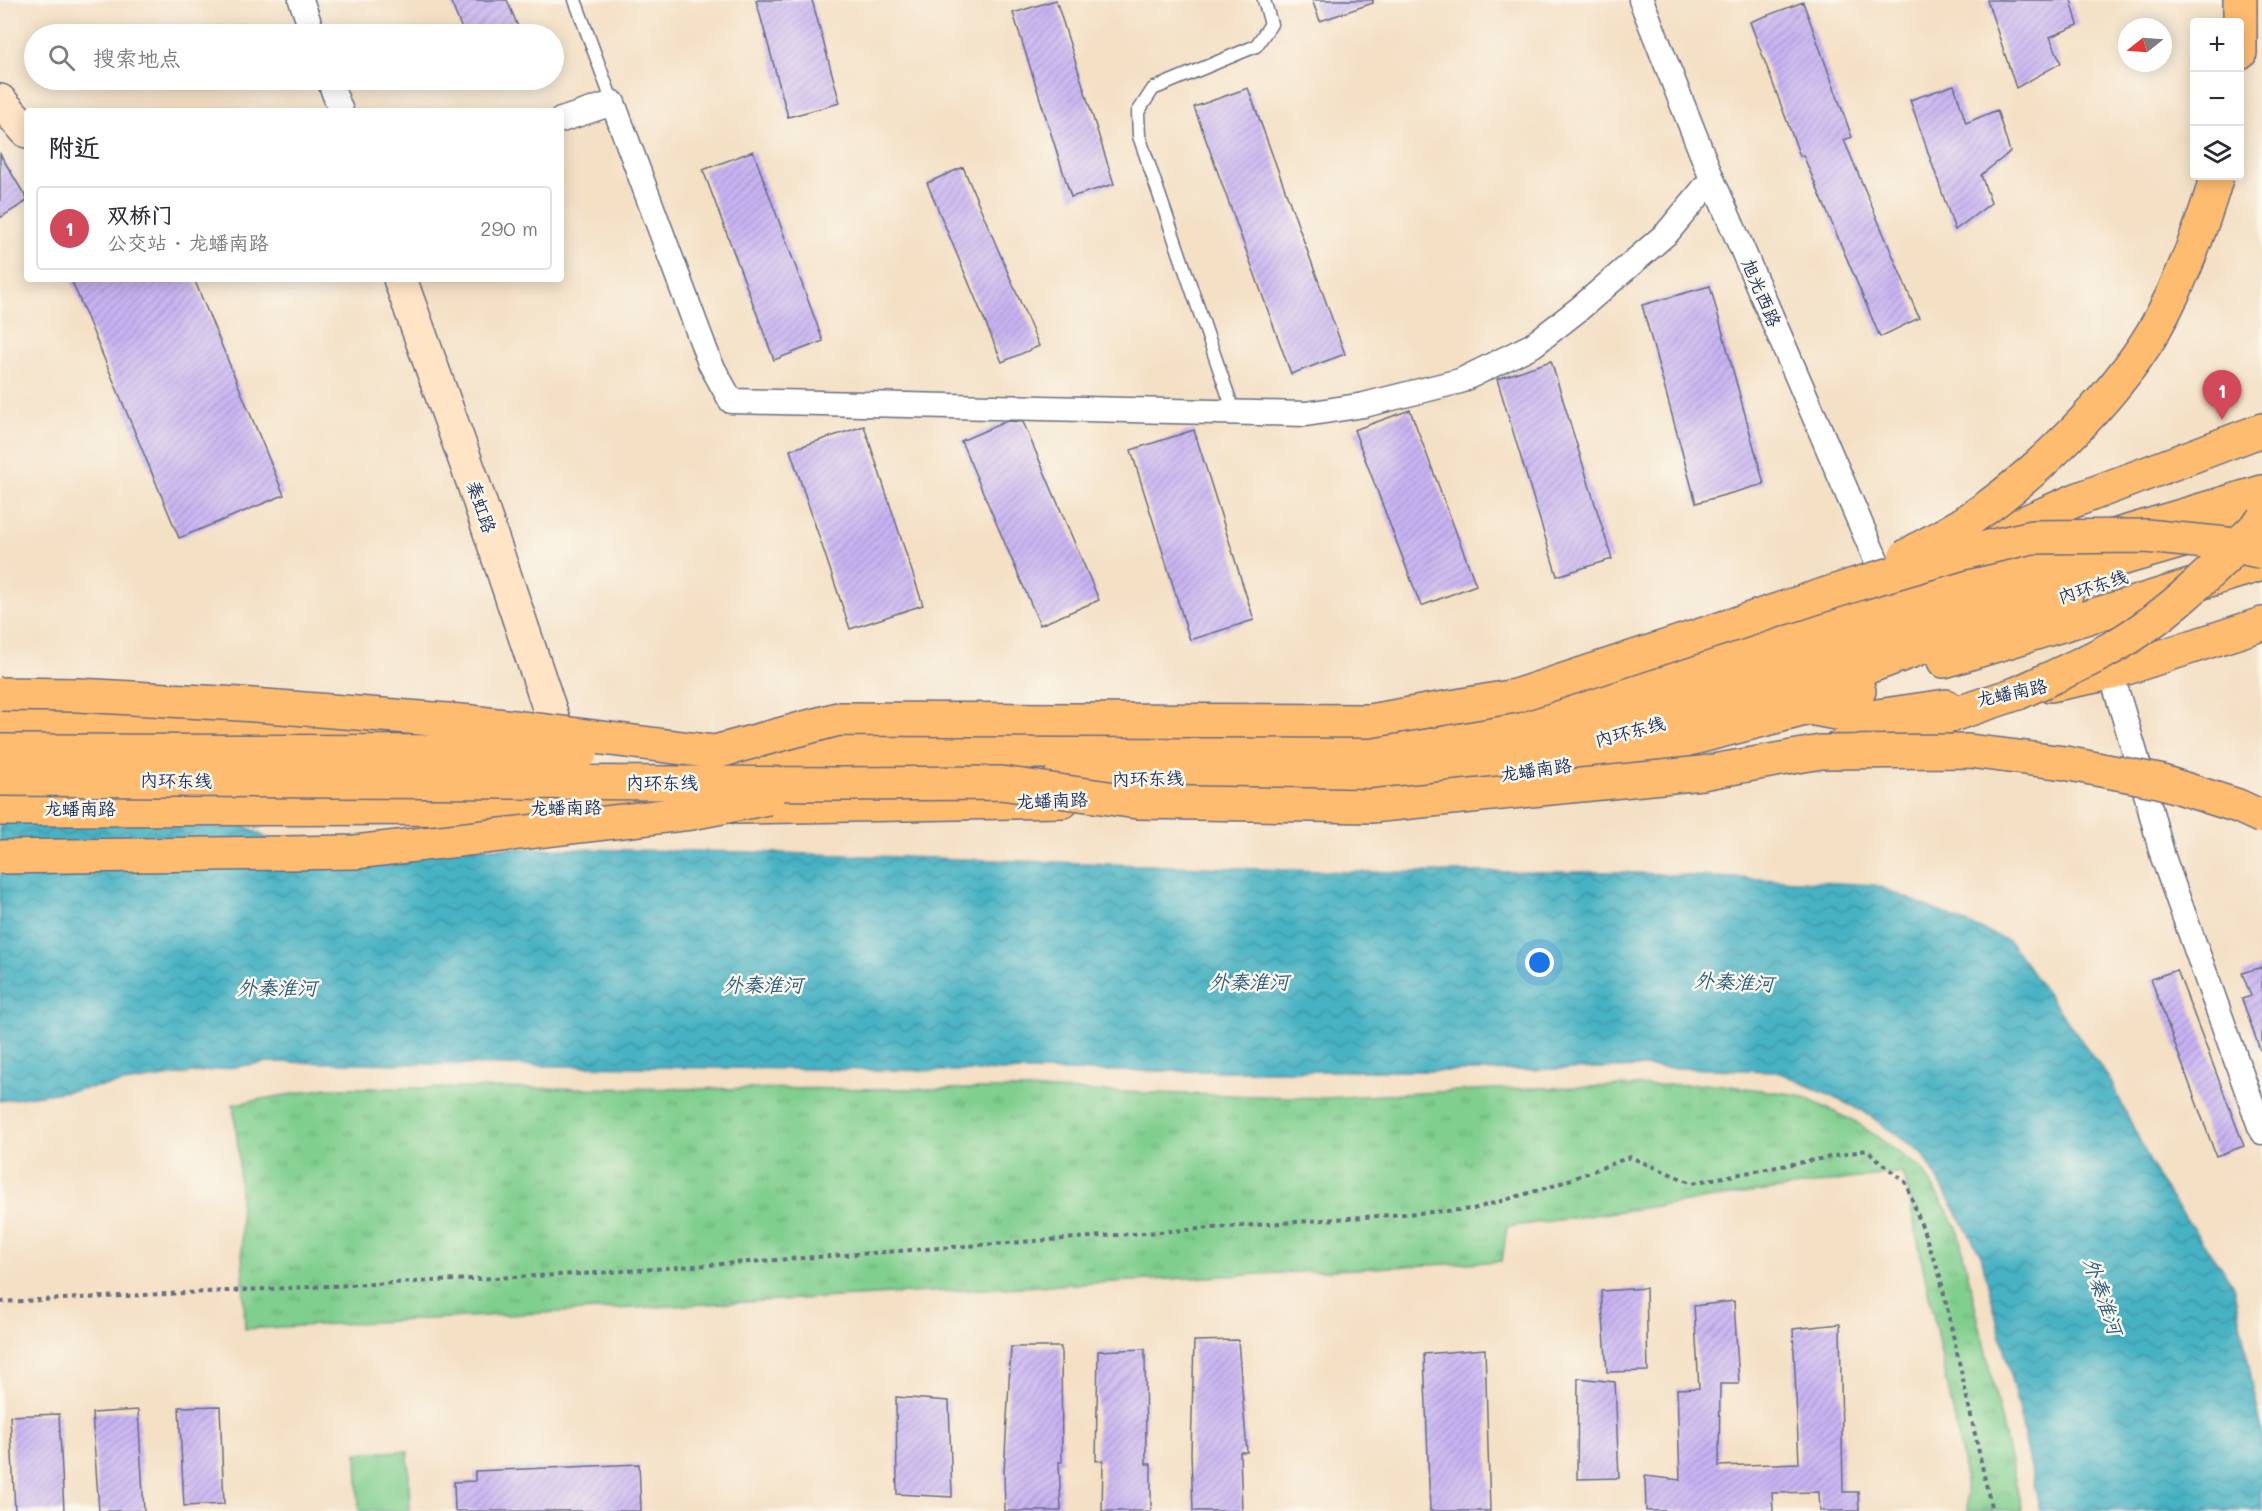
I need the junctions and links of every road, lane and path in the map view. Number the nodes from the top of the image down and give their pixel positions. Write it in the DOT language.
graph roads {
  1 [pos="301,0"];
  2 [pos="575,0"];
  3 [pos="1264,0"];
  4 [pos="1641,0"];
  5 [pos="2240,0"];
  6 [pos="2240,18"];
  7 [pos="309,24"];
  8 [pos="333,90"];
  9 [pos="0,101"];
  10 [pos="613,103"];
  11 [pos="339,108"];
  12 [pos="564,119"];
  13 [pos="24,128"];
  14 [pos="1712,179"];
  15 [pos="2216,180"];
  16 [pos="401,282"];
  17 [pos="1234,412"];
  18 [pos="2257,429"];
  19 [pos="2262,492"];
  20 [pos="2262,519"];
  21 [pos="2262,537"];
  22 [pos="2262,552"];
  23 [pos="2262,564"];
  24 [pos="1865,593"];
  25 [pos="2262,624"];
  26 [pos="1700,656"];
  27 [pos="2111,673"];
  28 [pos="0,694"];
  29 [pos="1809,708"];
  30 [pos="0,726"];
  31 [pos="559,737"];
  32 [pos="0,752"];
  33 [pos="715,752"];
  34 [pos="1821,752"];
  35 [pos="0,779"];
  36 [pos="1001,783"];
  37 [pos="839,784"];
  38 [pos="560,808"];
  39 [pos="0,809"];
  40 [pos="2262,817"];
  41 [pos="0,857"];
  42 [pos="2262,1132"];
  43 [pos="0,1302"];
  44 [pos="1992,1511"];
  1 -- 7 [label="street"];
  2 -- 10 [label="lane"];
  3 -- 17 [label="lane"];
  4 -- 14 [label="street, 旭光西路"];
  5 -- 6 [label="main road"];
  8 -- 11 [label="street"];
  9 -- 13 [label="street"];
  10 -- 12 [label="street"];
  10 -- 17 [label="street"];
  14 -- 17 [label="street"];
  14 -- 24 [label="street, 旭光西路"];
  15 -- 24 [label="main road, bridge"];
  16 -- 31 [label="street, 秦虹路"];
  18 -- 24 [label="main road"];
  19 -- 24 [label="main road, bridge"];
  20 -- 33 [label="main road, 内环东线, bridge"];
  20 -- 34 [label="main road, bridge"];
  21 -- 36 [label="main road, 内环东线, bridge"];
  22 -- 24 [label="main road, bridge"];
  23 -- 29 [label="main road, bridge"];
  24 -- 26 [label="main road"];
  24 -- 26 [label="main road"];
  24 -- 33 [label="main road, bridge"];
  25 -- 27 [label="main road, 龙蟠南路"];
  26 -- 31 [label="main road"];
  27 -- 29 [label="main road, 龙蟠南路"];
  27 -- 42 [label="street"];
  28 -- 33 [label="main road, bridge"];
  29 -- 38 [label="main road, 龙蟠南路"];
  30 -- 31 [label="main road"];
  31 -- 38 [label="main road"];
  32 -- 33 [label="main road, 内环东线, bridge"];
  34 -- 36 [label="main road, bridge"];
  34 -- 40 [label="main road, bridge"];
  35 -- 37 [label="main road, 内环东线, bridge"];
  36 -- 37 [label="main road, 内环东线, bridge"];
  37 -- 41 [label="main road, bridge"];
  38 -- 39 [label="main road, 龙蟠南路"];
  43 -- 44 [label="path"];
}
